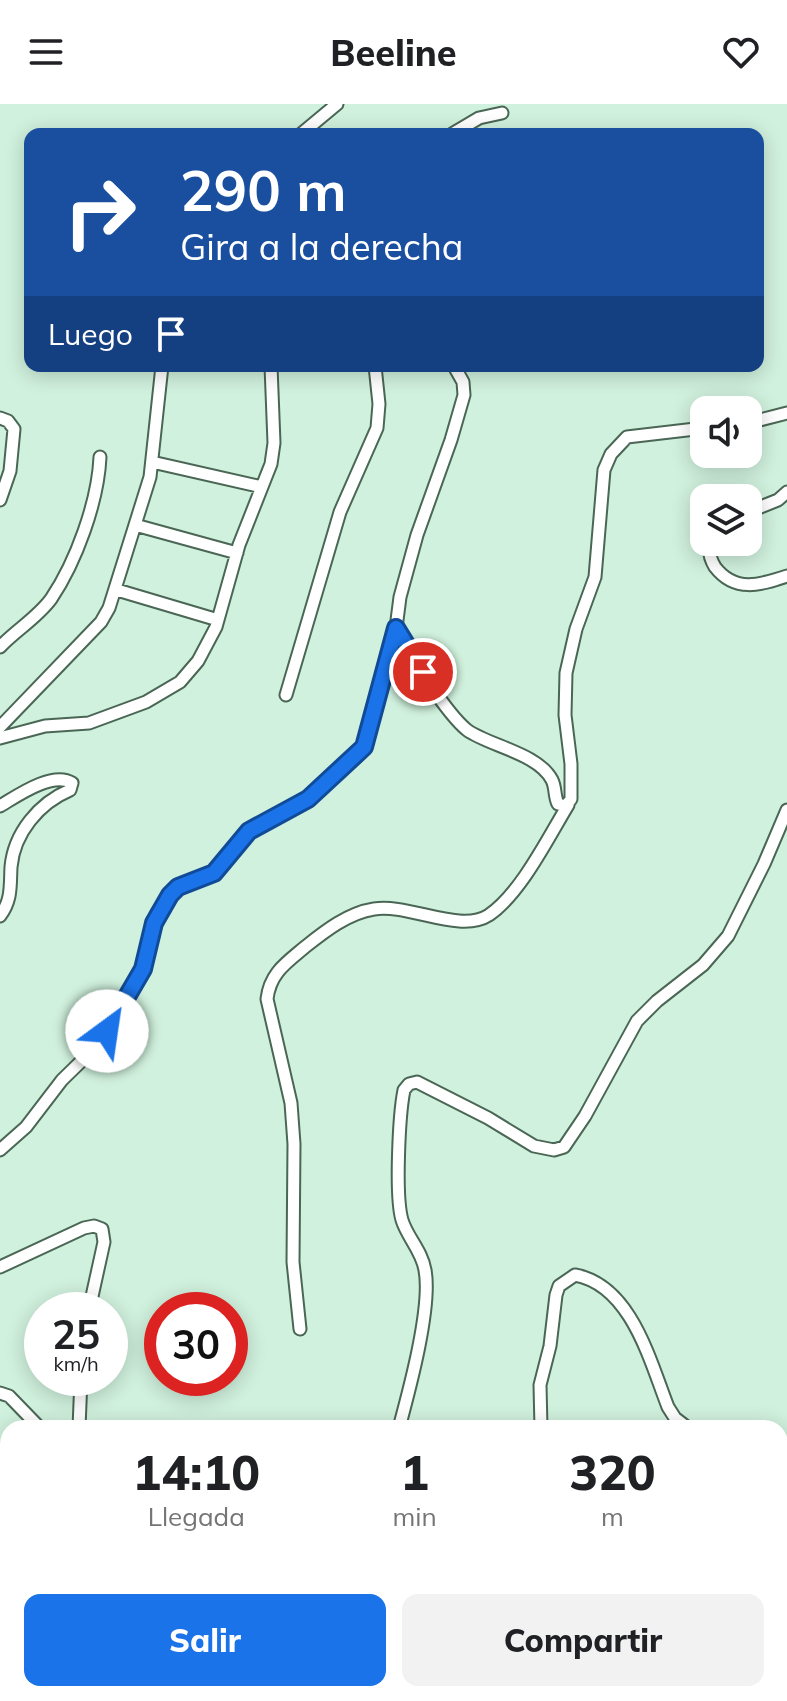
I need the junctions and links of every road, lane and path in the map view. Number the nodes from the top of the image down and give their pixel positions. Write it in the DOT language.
graph roads {
  1 [pos="337,104"];
  2 [pos="502,113"];
  3 [pos="308,128"];
  4 [pos="462,128"];
  5 [pos="161,372"];
  6 [pos="271,372"];
  7 [pos="376,372"];
  8 [pos="457,372"];
  9 [pos="787,413"];
  10 [pos="0,418"];
  11 [pos="762,419"];
  12 [pos="690,430"];
  13 [pos="100,457"];
  14 [pos="152,462"];
  15 [pos="262,487"];
  16 [pos="787,492"];
  17 [pos="0,500"];
  18 [pos="762,506"];
  19 [pos="135,525"];
  20 [pos="237,553"];
  21 [pos="711,556"];
  22 [pos="787,576"];
  23 [pos="117,590"];
  24 [pos="218,620"];
  25 [pos="396,628"];
  26 [pos="0,647"];
  27 [pos="286,695"];
  28 [pos="0,727"];
  29 [pos="0,738"];
  30 [pos="568,805"];
  31 [pos="0,806"];
  32 [pos="787,810"];
  33 [pos="0,916"];
  34 [pos="0,1150"];
  35 [pos="0,1267"];
  36 [pos="93,1292"];
  37 [pos="300,1329"];
  38 [pos="0,1393"];
  39 [pos="80,1396"];
  40 [pos="32,1420"];
  41 [pos="79,1420"];
  42 [pos="401,1420"];
  43 [pos="541,1420"];
  44 [pos="678,1420"];
  1 -- 3 [label="street"];
  2 -- 4 [label="street"];
  5 -- 14 [label="street"];
  6 -- 15 [label="street"];
  7 -- 27 [label="street"];
  8 -- 25 [label="street"];
  9 -- 11 [label="street"];
  10 -- 17 [label="street"];
  12 -- 30 [label="street"];
  13 -- 26 [label="street"];
  14 -- 15 [label="street"];
  14 -- 19 [label="street"];
  15 -- 20 [label="street"];
  16 -- 18 [label="street"];
  19 -- 20 [label="street"];
  19 -- 23 [label="street"];
  20 -- 24 [label="street"];
  21 -- 22 [label="street"];
  23 -- 24 [label="street"];
  23 -- 28 [label="street"];
  24 -- 29 [label="street"];
  25 -- 30 [label="street"];
  25 -- 34 [label="street"];
  30 -- 37 [label="street"];
  31 -- 33 [label="street"];
  32 -- 42 [label="street"];
  35 -- 36 [label="street"];
  38 -- 40 [label="street"];
  39 -- 41 [label="street"];
  43 -- 44 [label="street"];
}
